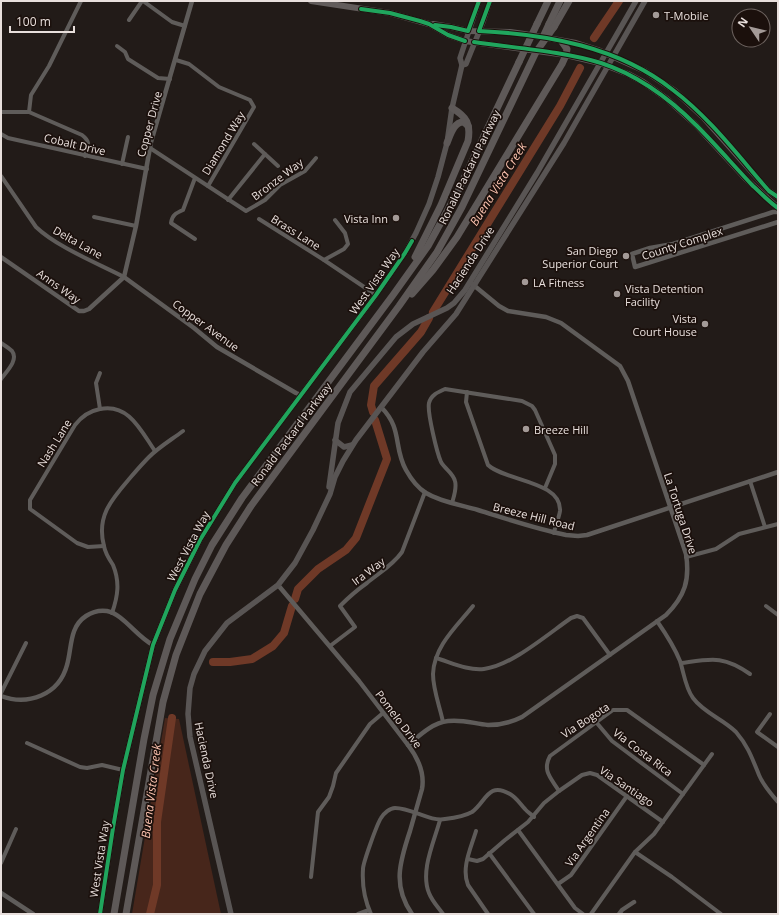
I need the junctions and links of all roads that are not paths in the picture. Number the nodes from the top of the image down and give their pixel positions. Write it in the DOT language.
graph roads {
  1 [pos="81,1"];
  2 [pos="142,1"];
  3 [pos="192,1"];
  4 [pos="479,1"];
  5 [pos="490,1"];
  6 [pos="548,1"];
  7 [pos="560,1"];
  8 [pos="570,1"];
  9 [pos="636,1"];
  10 [pos="645,1"];
  11 [pos="316,2"];
  12 [pos="129,20"];
  13 [pos="429,24"];
  14 [pos="552,25"];
  15 [pos="185,26"];
  16 [pos="468,31"];
  17 [pos="479,32"];
  18 [pos="465,41"];
  19 [pos="474,42"];
  20 [pos="562,42"];
  21 [pos="117,46"];
  22 [pos="606,53"];
  23 [pos="566,55"];
  24 [pos="613,57"];
  25 [pos="176,60"];
  26 [pos="600,63"];
  27 [pos="462,65"];
  28 [pos="609,66"];
  29 [pos="170,79"];
  30 [pos="452,108"];
  31 [pos="1,112"];
  32 [pos="29,112"];
  33 [pos="468,126"];
  34 [pos="1,134"];
  35 [pos="128,137"];
  36 [pos="447,143"];
  37 [pos="254,144"];
  38 [pos="150,148"];
  39 [pos="264,154"];
  40 [pos="86,156"];
  41 [pos="316,158"];
  42 [pos="122,164"];
  43 [pos="278,166"];
  44 [pos="147,169"];
  45 [pos="1,176"];
  46 [pos="195,178"];
  47 [pos="208,186"];
  48 [pos="778,198"];
  49 [pos="228,200"];
  50 [pos="778,208"];
  51 [pos="778,212"];
  52 [pos="94,217"];
  53 [pos="259,219"];
  54 [pos="335,220"];
  55 [pos="778,222"];
  56 [pos="136,226"];
  57 [pos="195,239"];
  58 [pos="1,257"];
  59 [pos="324,260"];
  60 [pos="124,276"];
  61 [pos="472,284"];
  62 [pos="400,286"];
  63 [pos="376,295"];
  64 [pos="399,306"];
  65 [pos="1,343"];
  66 [pos="100,373"];
  67 [pos="1,379"];
  68 [pos="467,392"];
  69 [pos="301,395"];
  70 [pos="381,407"];
  71 [pos="100,409"];
  72 [pos="183,431"];
  73 [pos="335,440"];
  74 [pos="352,445"];
  75 [pos="155,451"];
  76 [pos="778,472"];
  77 [pos="750,481"];
  78 [pos="545,488"];
  79 [pos="425,492"];
  80 [pos="452,503"];
  81 [pos="670,507"];
  82 [pos="322,512"];
  83 [pos="778,524"];
  84 [pos="765,527"];
  85 [pos="554,533"];
  86 [pos="104,546"];
  87 [pos="686,557"];
  88 [pos="278,584"];
  89 [pos="474,606"];
  90 [pos="766,606"];
  91 [pos="112,613"];
  92 [pos="778,614"];
  93 [pos="657,621"];
  94 [pos="26,643"];
  95 [pos="153,645"];
  96 [pos="330,646"];
  97 [pos="610,655"];
  98 [pos="436,658"];
  99 [pos="681,663"];
  100 [pos="750,674"];
  101 [pos="1,693"];
  102 [pos="1,696"];
  103 [pos="383,713"];
  104 [pos="770,714"];
  105 [pos="443,722"];
  106 [pos="596,722"];
  107 [pos="27,744"];
  108 [pos="408,745"];
  109 [pos="778,747"];
  110 [pos="712,754"];
  111 [pos="704,765"];
  112 [pos="123,770"];
  113 [pos="559,791"];
  114 [pos="683,794"];
  115 [pos="627,796"];
  116 [pos="778,802"];
  117 [pos="415,812"];
  118 [pos="534,817"];
  119 [pos="440,820"];
  120 [pos="663,822"];
  121 [pos="16,829"];
  122 [pos="518,830"];
  123 [pos="476,831"];
  124 [pos="636,852"];
  125 [pos="489,853"];
  126 [pos="468,859"];
  127 [pos="1,863"];
  128 [pos="311,877"];
  129 [pos="558,884"];
  130 [pos="1,893"];
  131 [pos="634,902"];
  132 [pos="370,912"];
  133 [pos="33,914"];
  134 [pos="100,914"];
  135 [pos="114,914"];
  136 [pos="126,914"];
  137 [pos="231,914"];
  138 [pos="358,914"];
  139 [pos="412,914"];
  140 [pos="443,914"];
  141 [pos="488,914"];
  142 [pos="534,914"];
  143 [pos="583,914"];
  144 [pos="591,914"];
  145 [pos="619,914"];
  146 [pos="721,914"];
  1 -- 32 [label="street"];
  2 -- 12 [label="street"];
  2 -- 15 [label="street"];
  3 -- 15 [label="street, Copper Drive"];
  4 -- 16 [label="main road, West Vista Way"];
  5 -- 17 [label="main road, West Vista Way"];
  6 -- 62 [label="highway, Ronald Packard Parkway, bridge"];
  7 -- 14 [label="highway"];
  8 -- 14 [label="highway"];
  9 -- 22 [label="main road, Hacienda Drive"];
  10 -- 24 [label="main road, Hacienda Drive"];
  11 -- 13 [label="main road"];
  13 -- 16 [label="main road"];
  13 -- 18 [label="main road"];
  14 -- 64 [label="highway, Ronald Packard Parkway, bridge"];
  15 -- 25 [label="street, Copper Drive"];
  16 -- 17 [label="main road"];
  16 -- 18 [label="main road, West Vista Way"];
  17 -- 19 [label="main road, West Vista Way"];
  17 -- 20 [label="main road"];
  18 -- 19 [label="main road"];
  18 -- 27 [label="main road, West Vista Way"];
  19 -- 23 [label="main road"];
  19 -- 27 [label="main road, West Vista Way"];
  20 -- 22 [label="main road"];
  20 -- 23 [label="highway"];
  21 -- 29 [label="street"];
  22 -- 24 [label="main road"];
  22 -- 26 [label="main road, Hacienda Drive"];
  23 -- 26 [label="main road"];
  23 -- 64 [label="highway"];
  24 -- 28 [label="main road, Hacienda Drive"];
  24 -- 48 [label="main road"];
  25 -- 29 [label="street, Copper Drive"];
  25 -- 47 [label="street, Diamond Way"];
  26 -- 28 [label="main road"];
  26 -- 61 [label="main road, Hacienda Drive"];
  27 -- 30 [label="main road, West Vista Way"];
  28 -- 50 [label="main road"];
  28 -- 61 [label="main road, Hacienda Drive"];
  29 -- 38 [label="street, Copper Drive"];
  30 -- 33 [label="highway"];
  30 -- 36 [label="main road, West Vista Way"];
  31 -- 32 [label="street"];
  32 -- 40 [label="street"];
  33 -- 36 [label="highway"];
  33 -- 62 [label="highway"];
  34 -- 40 [label="street, Cobalt Drive"];
  35 -- 42 [label="street"];
  36 -- 63 [label="main road, West Vista Way"];
  37 -- 39 [label="street"];
  38 -- 44 [label="street, Copper Drive"];
  38 -- 46 [label="street"];
  39 -- 43 [label="street"];
  39 -- 49 [label="street"];
  40 -- 42 [label="street, Cobalt Drive"];
  41 -- 49 [label="street, Bronze Way"];
  42 -- 44 [label="street, Cobalt Drive"];
  44 -- 56 [label="street, Copper Drive"];
  45 -- 60 [label="street, Delta Lane"];
  46 -- 47 [label="street"];
  46 -- 57 [label="street"];
  47 -- 49 [label="street"];
  51 -- 55 [label="street, County Complex"];
  52 -- 56 [label="street"];
  53 -- 59 [label="street, Brass Lane"];
  54 -- 59 [label="street, Brass Lane"];
  56 -- 60 [label="street, Copper Drive"];
  58 -- 60 [label="street, Anns Way"];
  59 -- 63 [label="street, Brass Lane"];
  60 -- 69 [label="street, Copper Avenue"];
  61 -- 70 [label="main road, Hacienda Drive"];
  61 -- 73 [label="main road, Hacienda Drive"];
  61 -- 81 [label="street, La Tortuga Drive"];
  62 -- 135 [label="highway, Ronald Packard Parkway"];
  63 -- 69 [label="main road, West Vista Way"];
  64 -- 136 [label="highway, Ronald Packard Parkway"];
  65 -- 67 [label="street"];
  66 -- 71 [label="street"];
  68 -- 78 [label="street"];
  68 -- 78 [label="street"];
  68 -- 80 [label="street"];
  69 -- 95 [label="main road, West Vista Way"];
  70 -- 74 [label="main road, Hacienda Drive"];
  70 -- 79 [label="street, Breeze Hill Road"];
  71 -- 75 [label="street"];
  71 -- 86 [label="street, Nash Lane"];
  72 -- 75 [label="street"];
  73 -- 74 [label="main road"];
  73 -- 82 [label="main road, Hacienda Drive"];
  74 -- 82 [label="main road, Hacienda Drive"];
  75 -- 86 [label="street"];
  76 -- 77 [label="street, Breeze Hill Road"];
  77 -- 81 [label="street, Breeze Hill Road"];
  77 -- 84 [label="street"];
  78 -- 85 [label="street"];
  79 -- 80 [label="street, Breeze Hill Road"];
  79 -- 96 [label="street, Ira Way"];
  80 -- 85 [label="street, Breeze Hill Road"];
  81 -- 85 [label="street, Breeze Hill Road"];
  81 -- 87 [label="street, La Tortuga Drive"];
  82 -- 88 [label="main road, Hacienda Drive"];
  83 -- 84 [label="street"];
  84 -- 87 [label="street"];
  86 -- 91 [label="street"];
  87 -- 93 [label="street, La Tortuga Drive"];
  88 -- 96 [label="street, Pomelo Drive"];
  88 -- 137 [label="main road, Hacienda Drive"];
  89 -- 98 [label="street"];
  90 -- 92 [label="street"];
  91 -- 95 [label="street"];
  91 -- 102 [label="street"];
  93 -- 97 [label="street, La Tortuga Drive"];
  93 -- 99 [label="street"];
  94 -- 101 [label="street"];
  95 -- 112 [label="main road, West Vista Way"];
  96 -- 103 [label="street, Pomelo Drive"];
  97 -- 98 [label="street"];
  97 -- 105 [label="street, La Tortuga Drive"];
  98 -- 105 [label="street"];
  99 -- 100 [label="street"];
  99 -- 116 [label="street"];
  103 -- 108 [label="street, Pomelo Drive"];
  103 -- 128 [label="street"];
  104 -- 109 [label="street"];
  105 -- 108 [label="street, La Tortuga Drive"];
  106 -- 111 [label="street, Via Bogota"];
  106 -- 113 [label="street, Via Bogota"];
  106 -- 114 [label="street, Via Costa Rica"];
  107 -- 112 [label="street"];
  108 -- 117 [label="street, Pomelo Drive"];
  110 -- 111 [label="street"];
  111 -- 114 [label="street"];
  112 -- 134 [label="main road, West Vista Way"];
  113 -- 115 [label="street, Via Santiago"];
  113 -- 118 [label="street, Via Santiago"];
  114 -- 120 [label="street"];
  115 -- 120 [label="street, Via Santiago"];
  115 -- 129 [label="street, Via Argentina"];
  117 -- 119 [label="street"];
  117 -- 132 [label="street"];
  117 -- 139 [label="street, Pomelo Drive"];
  118 -- 119 [label="street"];
  118 -- 122 [label="street, Via Santiago"];
  119 -- 140 [label="street"];
  120 -- 124 [label="street"];
  121 -- 127 [label="street"];
  122 -- 125 [label="street, Via Santiago"];
  122 -- 129 [label="street"];
  123 -- 126 [label="street"];
  124 -- 144 [label="street"];
  124 -- 146 [label="street"];
  125 -- 126 [label="street, Via Santiago"];
  125 -- 142 [label="street"];
  126 -- 141 [label="street"];
  129 -- 143 [label="street"];
  130 -- 133 [label="street"];
  131 -- 145 [label="street"];
  132 -- 138 [label="street"];
}
